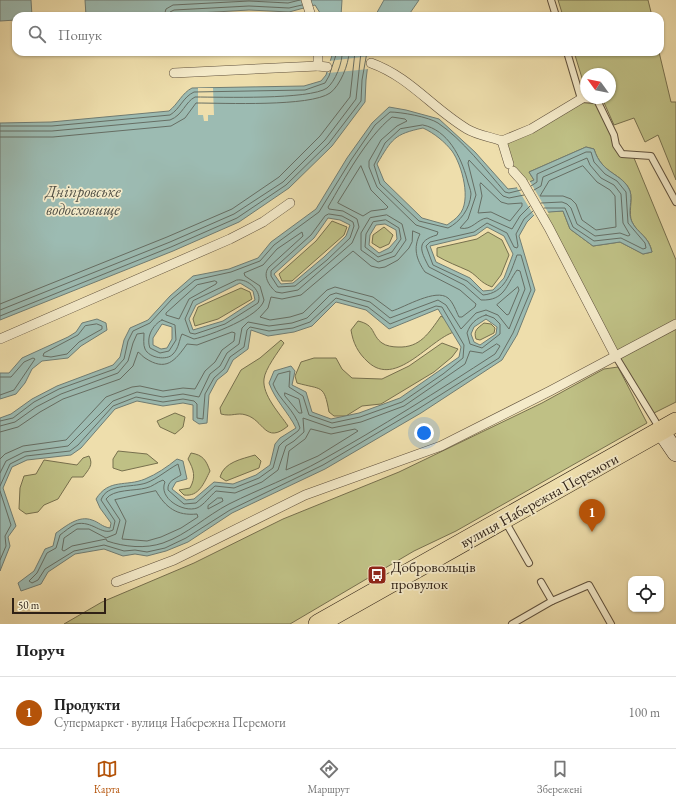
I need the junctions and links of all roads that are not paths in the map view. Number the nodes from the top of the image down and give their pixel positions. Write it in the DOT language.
graph roads {
  1 [pos="551,0"];
  2 [pos="555,12"];
  3 [pos="318,56"];
  4 [pos="568,56"];
  5 [pos="371,62"];
  6 [pos="318,66"];
  7 [pos="327,67"];
  8 [pos="174,73"];
  9 [pos="580,96"];
  10 [pos="580,100"];
  11 [pos="599,104"];
  12 [pos="502,141"];
  13 [pos="676,202"];
  14 [pos="290,203"];
  15 [pos="676,324"];
  16 [pos="0,339"];
  17 [pos="616,357"];
  18 [pos="669,426"];
  19 [pos="676,453"];
  20 [pos="504,519"];
  21 [pos="529,563"];
  22 [pos="116,582"];
  23 [pos="541,582"];
  24 [pos="552,601"];
  25 [pos="515,623"];
  26 [pos="318,624"];
  27 [pos="611,624"];
  1 -- 2 [label="lane"];
  3 -- 6 [label="street"];
  4 -- 9 [label="lane"];
  5 -- 12 [label="street"];
  6 -- 7 [label="street"];
  6 -- 8 [label="street"];
  10 -- 12 [label="street"];
  11 -- 13 [label="lane"];
  12 -- 17 [label="street"];
  14 -- 16 [label="street"];
  15 -- 17 [label="street"];
  17 -- 18 [label="lane"];
  17 -- 22 [label="street"];
  18 -- 19 [label="main road"];
  18 -- 20 [label="main road, вулиця Набережна Перемоги"];
  20 -- 21 [label="lane"];
  20 -- 26 [label="main road, вулиця Набережна Перемоги"];
  23 -- 24 [label="lane"];
  24 -- 25 [label="lane"];
  24 -- 27 [label="lane"];
}
